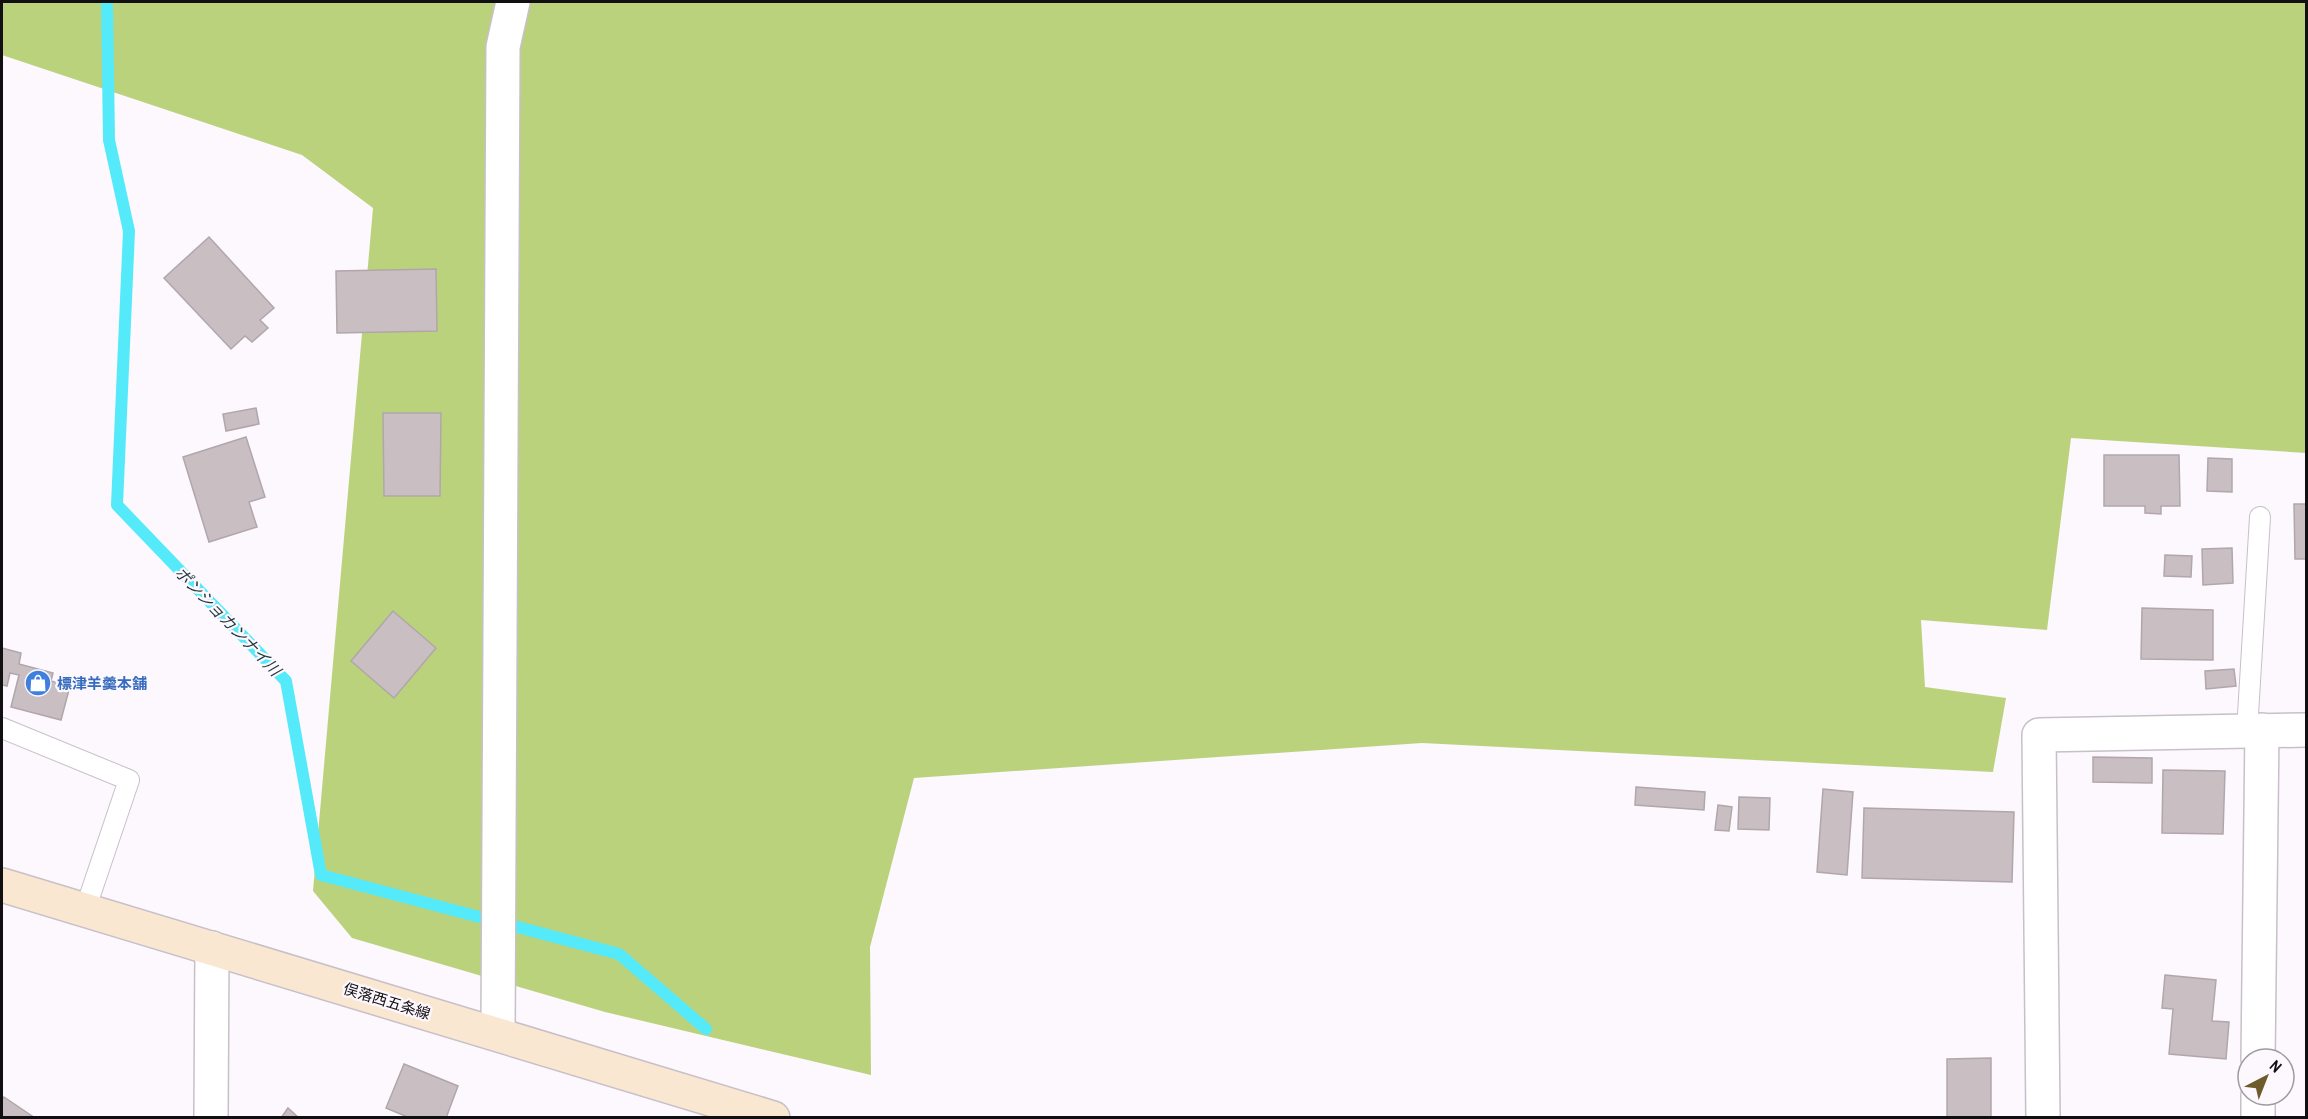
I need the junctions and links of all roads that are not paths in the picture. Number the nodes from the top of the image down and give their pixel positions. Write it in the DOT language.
graph roads {
  1 [pos="513,2"];
  2 [pos="2260,517"];
  3 [pos="2,728"];
  4 [pos="2254,730"];
  5 [pos="2307,730"];
  6 [pos="2,885"];
  7 [pos="85,910"];
  8 [pos="212,948"];
  9 [pos="498,1033"];
  10 [pos="2258,1047"];
  11 [pos="211,1118"];
  12 [pos="773,1118"];
  13 [pos="2043,1118"];
  1 -- 9 [label="street"];
  2 -- 4 [label="lane"];
  3 -- 7 [label="lane"];
  4 -- 5 [label="street"];
  4 -- 10 [label="street"];
  4 -- 13 [label="street"];
  6 -- 7 [label="main road, 俣落西五条線"];
  7 -- 8 [label="main road, 俣落西五条線"];
  8 -- 9 [label="main road, 俣落西五条線"];
  8 -- 11 [label="street"];
  9 -- 12 [label="main road, 俣落西五条線"];
}
